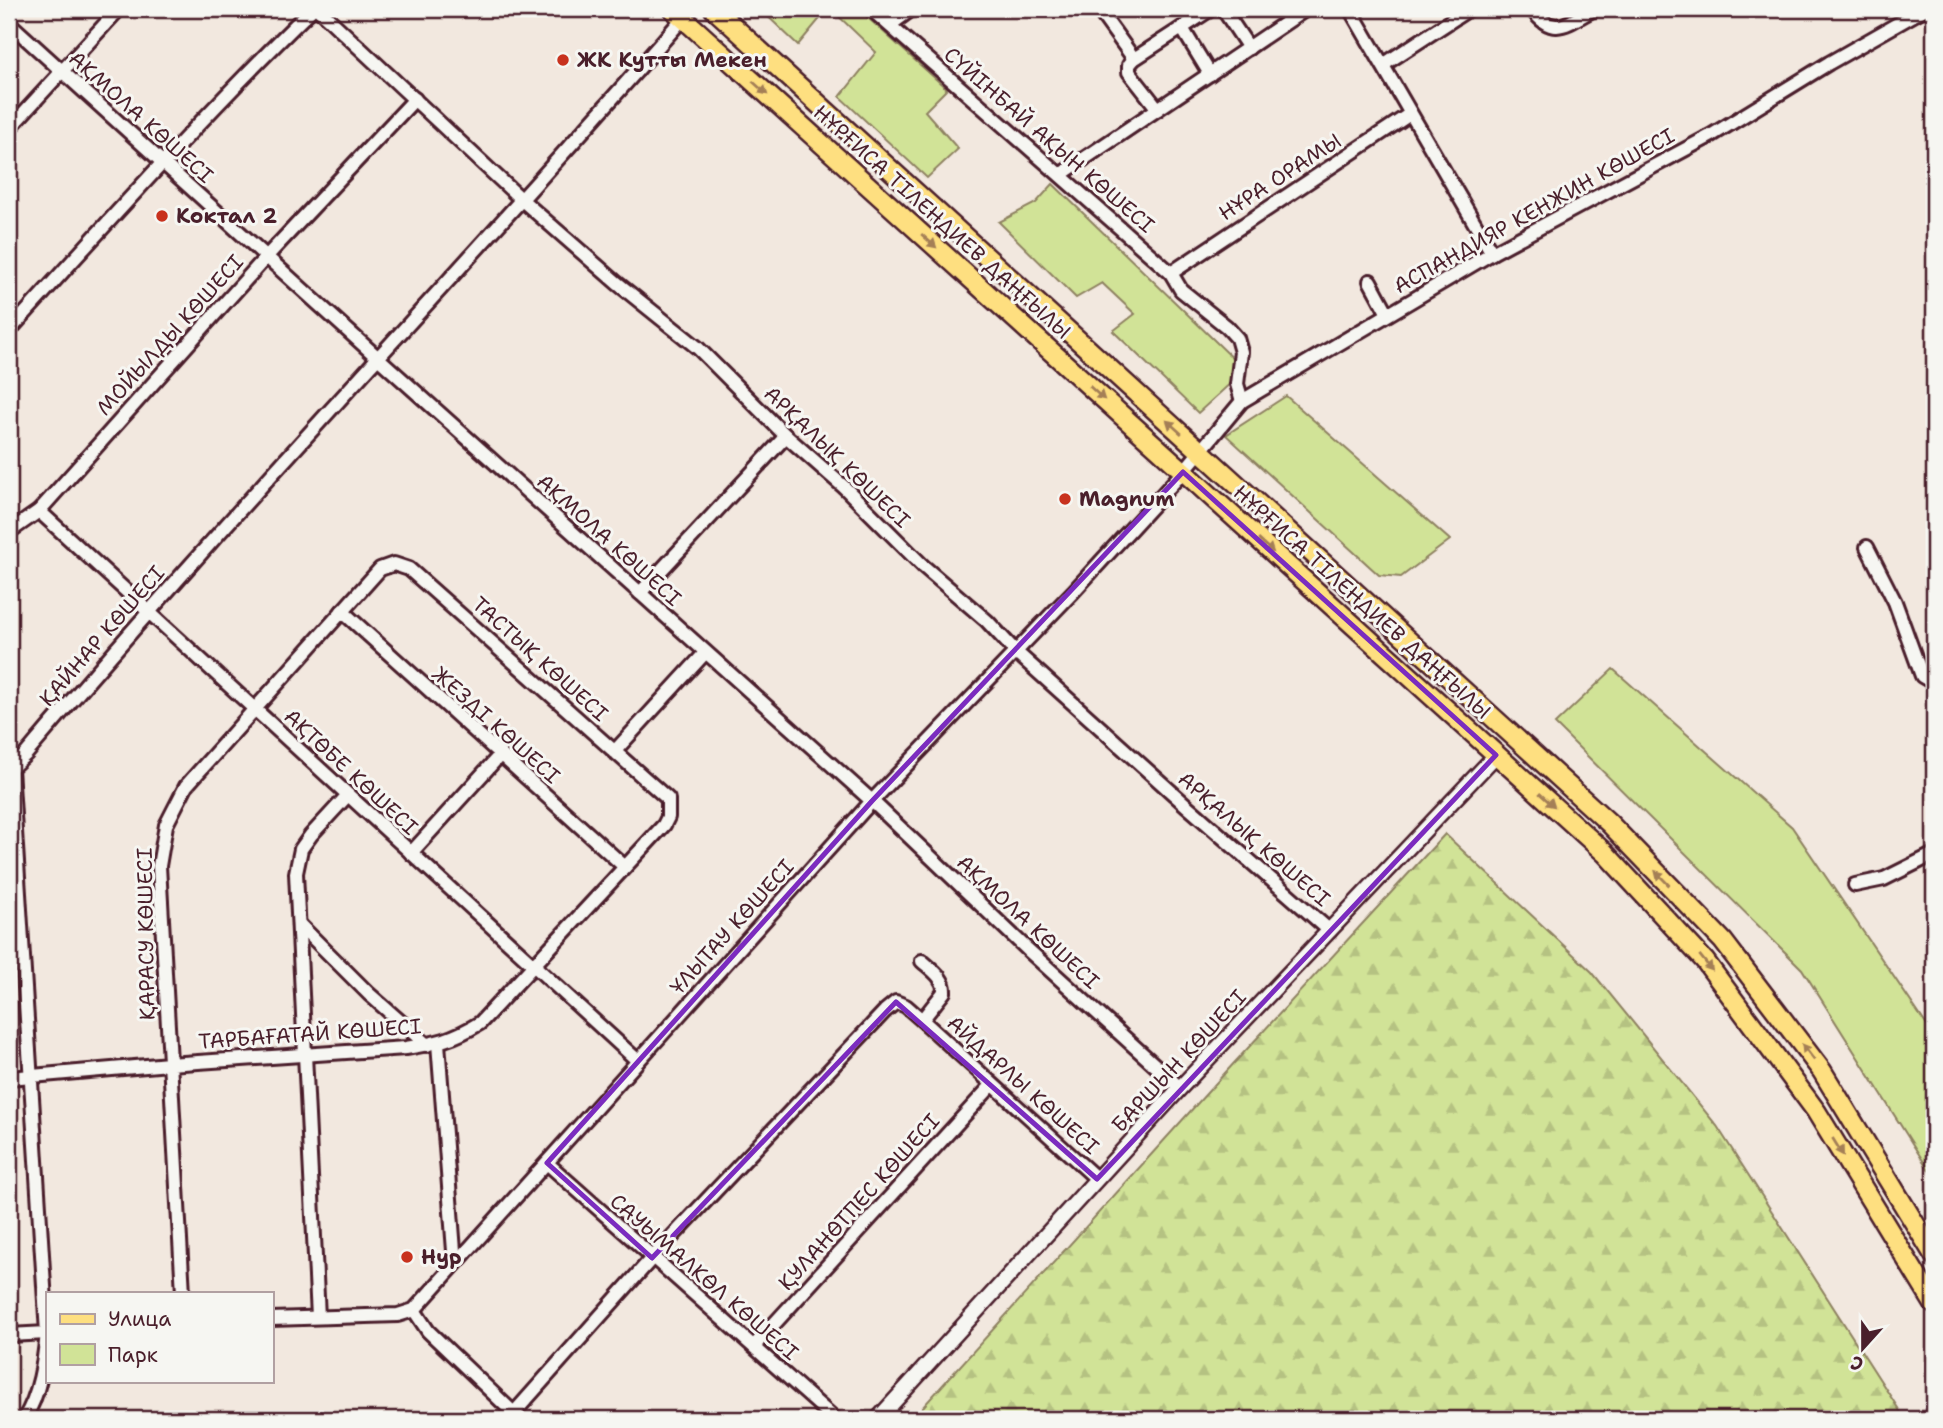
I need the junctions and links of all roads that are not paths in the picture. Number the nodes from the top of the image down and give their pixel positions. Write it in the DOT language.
graph roads {
  1 [pos="119,9"];
  2 [pos="312,9"];
  3 [pos="318,9"];
  4 [pos="714,9"];
  5 [pos="870,9"];
  6 [pos="912,9"];
  7 [pos="1212,9"];
  8 [pos="1223,9"];
  9 [pos="1307,9"];
  10 [pos="1350,9"];
  11 [pos="1469,9"];
  12 [pos="1532,9"];
  13 [pos="1594,9"];
  14 [pos="1924,9"];
  15 [pos="683,12"];
  16 [pos="1103,16"];
  17 [pos="9,23"];
  18 [pos="891,25"];
  19 [pos="1182,28"];
  20 [pos="1249,48"];
  21 [pos="1134,59"];
  22 [pos="1383,65"];
  23 [pos="62,72"];
  24 [pos="1210,74"];
  25 [pos="415,99"];
  26 [pos="1158,109"];
  27 [pos="1410,114"];
  28 [pos="9,129"];
  29 [pos="162,163"];
  30 [pos="1060,175"];
  31 [pos="522,200"];
  32 [pos="1492,253"];
  33 [pos="267,256"];
  34 [pos="1171,273"];
  35 [pos="1370,281"];
  36 [pos="1388,314"];
  37 [pos="9,331"];
  38 [pos="378,358"];
  39 [pos="1242,401"];
  40 [pos="786,436"];
  41 [pos="1200,451"];
  42 [pos="1183,471"];
  43 [pos="39,511"];
  44 [pos="9,532"];
  45 [pos="1867,547"];
  46 [pos="380,569"];
  47 [pos="640,593"];
  48 [pos="342,611"];
  49 [pos="146,612"];
  50 [pos="1016,652"];
  51 [pos="705,653"];
  52 [pos="1934,683"];
  53 [pos="255,710"];
  54 [pos="1515,736"];
  55 [pos="614,752"];
  56 [pos="500,755"];
  57 [pos="1496,755"];
  58 [pos="10,768"];
  59 [pos="347,796"];
  60 [pos="668,799"];
  61 [pos="872,801"];
  62 [pos="411,853"];
  63 [pos="1934,854"];
  64 [pos="625,867"];
  65 [pos="1855,885"];
  66 [pos="299,924"];
  67 [pos="1331,931"];
  68 [pos="922,961"];
  69 [pos="535,965"];
  70 [pos="922,1020"];
  71 [pos="433,1044"];
  72 [pos="305,1055"];
  73 [pos="638,1061"];
  74 [pos="169,1064"];
  75 [pos="29,1076"];
  76 [pos="9,1078"];
  77 [pos="992,1085"];
  78 [pos="1180,1088"];
  79 [pos="547,1163"];
  80 [pos="1097,1179"];
  81 [pos="1934,1255"];
  82 [pos="652,1258"];
  83 [pos="455,1264"];
  84 [pos="183,1292"];
  85 [pos="1934,1304"];
  86 [pos="414,1310"];
  87 [pos="318,1317"];
  88 [pos="46,1319"];
  89 [pos="273,1320"];
  90 [pos="46,1333"];
  91 [pos="9,1335"];
  92 [pos="46,1344"];
  93 [pos="754,1346"];
  94 [pos="517,1416"];
  95 [pos="24,1419"];
  96 [pos="835,1419"];
  97 [pos="878,1419"];
  1 -- 23 [label="street"];
  2 -- 29 [label="street"];
  3 -- 25 [label="street, АРҚАЛЫҚ КӨШЕСІ"];
  41 -- 4 [label="main road, НҰРҒИСА ТІЛЕНДИЕВ ДАҢҒЫЛЫ, one-way"];
  5 -- 18 [label="street, СҮЙІНБАЙ АҚЫН КӨШЕСІ"];
  6 -- 18 [label="street"];
  7 -- 19 [label="street"];
  8 -- 20 [label="street"];
  9 -- 20 [label="street"];
  10 -- 22 [label="street"];
  11 -- 22 [label="street"];
  12 -- 13 [label="street"];
  14 -- 32 [label="street, АСПАНДИЯР КЕНЖИН КӨШЕСІ"];
  15 -- 31 [label="street, ҚАЙНАР КӨШЕСІ"];
  15 -- 42 [label="main road, НҰРҒИСА ТІЛЕНДИЕВ ДАҢҒЫЛЫ, one-way"];
  16 -- 21 [label="street"];
  17 -- 23 [label="street, АҚМОЛА КӨШЕСІ"];
  18 -- 30 [label="street, СҮЙІНБАЙ АҚЫН КӨШЕСІ"];
  19 -- 21 [label="street"];
  19 -- 24 [label="street"];
  20 -- 24 [label="street"];
  21 -- 26 [label="street"];
  22 -- 27 [label="street"];
  23 -- 28 [label="street"];
  23 -- 29 [label="street, АҚМОЛА КӨШЕСІ"];
  24 -- 26 [label="street"];
  25 -- 31 [label="street, АРҚАЛЫҚ КӨШЕСІ"];
  25 -- 33 [label="street, МОЙЫЛДЫ КӨШЕСІ"];
  26 -- 30 [label="street"];
  27 -- 32 [label="street"];
  27 -- 34 [label="street, НҰРА ОРАМЫ"];
  29 -- 33 [label="street, АҚМОЛА КӨШЕСІ"];
  29 -- 37 [label="street"];
  30 -- 34 [label="street, СҮЙІНБАЙ АҚЫН КӨШЕСІ"];
  31 -- 38 [label="street, ҚАЙНАР КӨШЕСІ"];
  31 -- 40 [label="street, АРҚАЛЫҚ КӨШЕСІ"];
  32 -- 36 [label="street, АСПАНДИЯР КЕНЖИН КӨШЕСІ"];
  33 -- 38 [label="street, АҚМОЛА КӨШЕСІ"];
  33 -- 43 [label="street, МОЙЫЛДЫ КӨШЕСІ"];
  34 -- 39 [label="street, СҮЙІНБАЙ АҚЫН КӨШЕСІ"];
  35 -- 36 [label="street"];
  36 -- 39 [label="street, АСПАНДИЯР КЕНЖИН КӨШЕСІ"];
  38 -- 47 [label="street, АҚМОЛА КӨШЕСІ"];
  38 -- 49 [label="street, ҚАЙНАР КӨШЕСІ"];
  39 -- 41 [label="street, АСПАНДИЯР КЕНЖИН КӨШЕСІ"];
  40 -- 47 [label="street"];
  40 -- 50 [label="street, АРҚАЛЫҚ КӨШЕСІ"];
  41 -- 42 [label="street, АСПАНДИЯР КЕНЖИН КӨШЕСІ"];
  41 -- 54 [label="main road, НҰРҒИСА ТІЛЕНДИЕВ ДАҢҒЫЛЫ"];
  42 -- 50 [label="street, ҰЛЫТАУ КӨШЕСІ"];
  42 -- 57 [label="main road, НҰРҒИСА ТІЛЕНДИЕВ ДАҢҒЫЛЫ, one-way"];
  43 -- 44 [label="street, МОЙЫЛДЫ КӨШЕСІ"];
  43 -- 49 [label="street, АҚТӨБЕ КӨШЕСІ"];
  45 -- 52 [label="street"];
  46 -- 48 [label="street, ҚАРАСУ КӨШЕСІ"];
  46 -- 55 [label="street, ТАСТЫҚ КӨШЕСІ"];
  47 -- 51 [label="street, АҚМОЛА КӨШЕСІ"];
  48 -- 53 [label="street, ҚАРАСУ КӨШЕСІ"];
  48 -- 56 [label="street, ЖЕЗДІ КӨШЕСІ"];
  49 -- 53 [label="street, АҚТӨБЕ КӨШЕСІ"];
  49 -- 58 [label="street, ҚАЙНАР КӨШЕСІ"];
  50 -- 61 [label="street, ҰЛЫТАУ КӨШЕСІ"];
  50 -- 67 [label="street, АРҚАЛЫҚ КӨШЕСІ"];
  51 -- 55 [label="street"];
  51 -- 61 [label="street, АҚМОЛА КӨШЕСІ"];
  53 -- 59 [label="street, АҚТӨБЕ КӨШЕСІ"];
  53 -- 74 [label="street, ҚАРАСУ КӨШЕСІ"];
  54 -- 57 [label="street, БАРШЫН КӨШЕСІ"];
  81 -- 54 [label="main road, НҰРҒИСА ТІЛЕНДИЕВ ДАҢҒЫЛЫ, one-way"];
  55 -- 60 [label="street, ТАСТЫҚ КӨШЕСІ"];
  56 -- 62 [label="street"];
  56 -- 64 [label="street, ЖЕЗДІ КӨШЕСІ"];
  57 -- 67 [label="street, БАРШЫН КӨШЕСІ"];
  57 -- 85 [label="main road, НҰРҒИСА ТІЛЕНДИЕВ ДАҢҒЫЛЫ, one-way"];
  58 -- 75 [label="street, ҚАЙНАР КӨШЕСІ"];
  59 -- 62 [label="street, АҚТӨБЕ КӨШЕСІ"];
  59 -- 66 [label="street"];
  60 -- 64 [label="street, ТАРБАҒАТАЙ КӨШЕСІ"];
  61 -- 73 [label="street, ҰЛЫТАУ КӨШЕСІ"];
  61 -- 78 [label="street, АҚМОЛА КӨШЕСІ"];
  62 -- 69 [label="street, АҚТӨБЕ КӨШЕСІ"];
  63 -- 65 [label="street"];
  64 -- 69 [label="street, ТАРБАҒАТАЙ КӨШЕСІ"];
  66 -- 71 [label="street"];
  66 -- 72 [label="street"];
  67 -- 78 [label="street, БАРШЫН КӨШЕСІ"];
  68 -- 70 [label="street, АЙДАРЛЫ КӨШЕСІ"];
  69 -- 71 [label="street, ТАРБАҒАТАЙ КӨШЕСІ"];
  69 -- 73 [label="street, АҚТӨБЕ КӨШЕСІ"];
  70 -- 77 [label="street, АЙДАРЛЫ КӨШЕСІ"];
  70 -- 82 [label="street, АЙДАРЛЫ КӨШЕСІ"];
  71 -- 72 [label="street, ТАРБАҒАТАЙ КӨШЕСІ"];
  71 -- 83 [label="street"];
  72 -- 74 [label="street, ТАРБАҒАТАЙ КӨШЕСІ"];
  72 -- 87 [label="street"];
  73 -- 79 [label="street, ҰЛЫТАУ КӨШЕСІ"];
  74 -- 75 [label="street, ТАРБАҒАТАЙ КӨШЕСІ"];
  74 -- 84 [label="street, ҚАРАСУ КӨШЕСІ"];
  75 -- 76 [label="street, ТАРБАҒАТАЙ КӨШЕСІ"];
  75 -- 88 [label="street, ҚАЙНАР КӨШЕСІ"];
  77 -- 80 [label="street, АЙДАРЛЫ КӨШЕСІ"];
  77 -- 93 [label="street, ҚУЛАНӨТПЕС КӨШЕСІ"];
  78 -- 80 [label="street, БАРШЫН КӨШЕСІ"];
  79 -- 82 [label="street, САУЫМАЛКӨЛ КӨШЕСІ"];
  79 -- 83 [label="street, ҰЛЫТАУ КӨШЕСІ"];
  80 -- 97 [label="street, БАРШЫН КӨШЕСІ"];
  82 -- 93 [label="street, САУЫМАЛКӨЛ КӨШЕСІ"];
  82 -- 94 [label="street"];
  83 -- 86 [label="street, ҰЛЫТАУ КӨШЕСІ"];
  86 -- 87 [label="street"];
  86 -- 94 [label="street"];
  87 -- 89 [label="street"];
  90 -- 91 [label="street"];
  92 -- 95 [label="street, ҚАЙНАР КӨШЕСІ"];
  93 -- 96 [label="street, САУЫМАЛКӨЛ КӨШЕСІ"];
}
